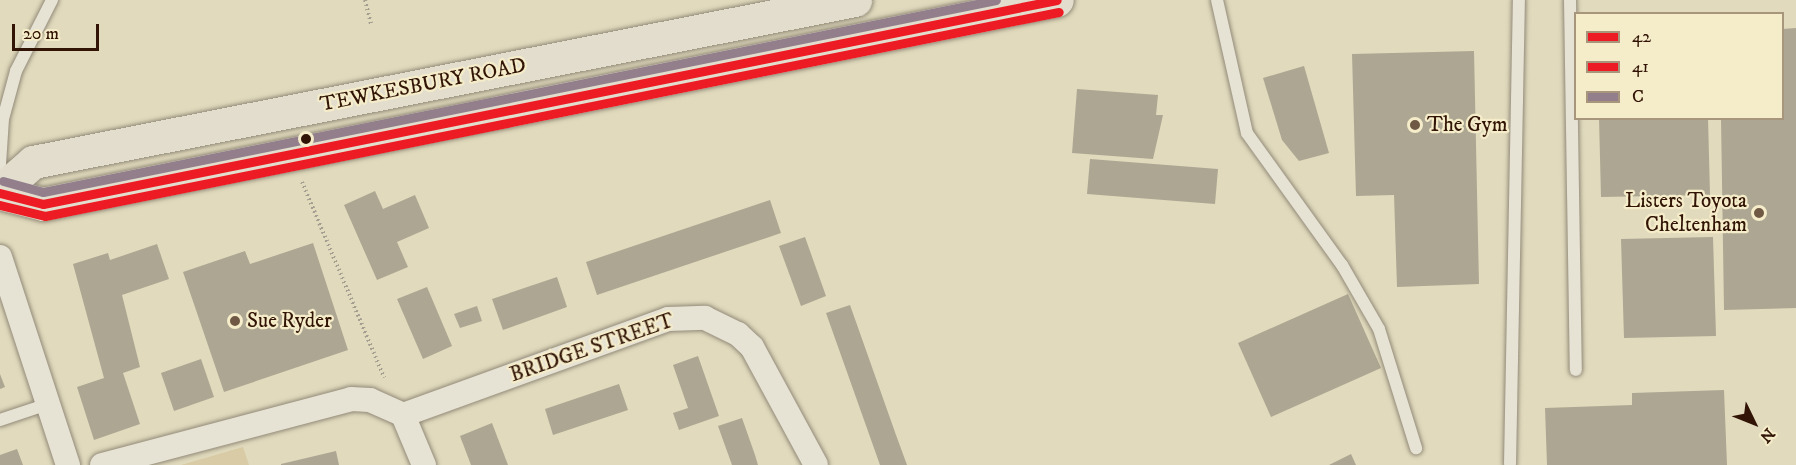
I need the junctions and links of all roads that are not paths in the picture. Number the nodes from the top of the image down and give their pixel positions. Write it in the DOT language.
graph roads {
  1 [pos="51,0"];
  2 [pos="855,0"];
  3 [pos="1057,0"];
  4 [pos="1217,0"];
  5 [pos="1519,0"];
  6 [pos="1570,0"];
  7 [pos="0,164"];
  8 [pos="0,192"];
  9 [pos="1,264"];
  10 [pos="1576,370"];
  11 [pos="48,405"];
  12 [pos="403,415"];
  13 [pos="0,420"];
  14 [pos="1416,448"];
  15 [pos="1510,464"];
  16 [pos="68,465"];
  17 [pos="102,465"];
  18 [pos="424,465"];
  19 [pos="816,465"];
  1 -- 7 [label="lane"];
  2 -- 8 [label="highway, TEWKESBURY ROAD"];
  3 -- 8 [label="highway, TEWKESBURY ROAD"];
  4 -- 14 [label="lane"];
  5 -- 15 [label="lane"];
  6 -- 10 [label="lane"];
  9 -- 11 [label="street"];
  11 -- 13 [label="lane"];
  11 -- 16 [label="street"];
  12 -- 17 [label="street"];
  12 -- 18 [label="street"];
  12 -- 19 [label="street, BRIDGE STREET"];
}
